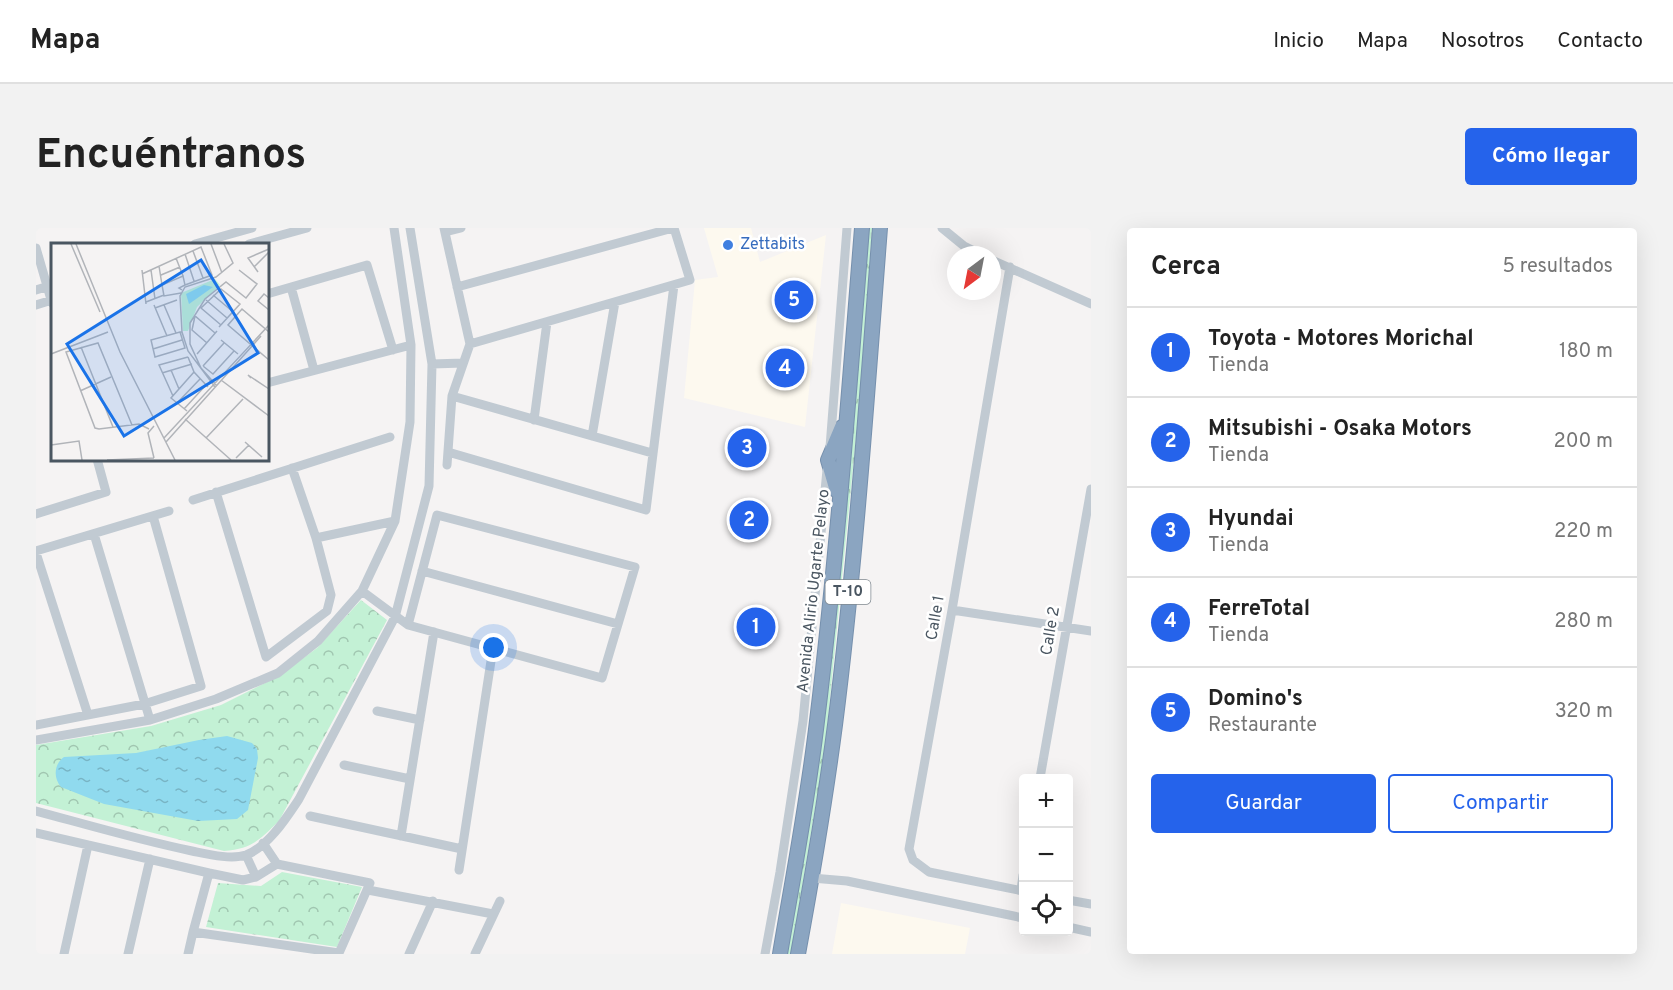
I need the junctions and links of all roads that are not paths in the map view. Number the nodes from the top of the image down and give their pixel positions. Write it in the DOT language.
graph roads {
  1 [pos="252,228"];
  2 [pos="307,228"];
  3 [pos="394,228"];
  4 [pos="410,228"];
  5 [pos="461,228"];
  6 [pos="673,228"];
  7 [pos="847,228"];
  8 [pos="862,228"];
  9 [pos="880,228"];
  10 [pos="942,228"];
  11 [pos="445,230"];
  12 [pos="199,243"];
  13 [pos="253,243"];
  14 [pos="964,246"];
  15 [pos="36,248"];
  16 [pos="1001,264"];
  17 [pos="1010,267"];
  18 [pos="674,285"];
  19 [pos="50,286"];
  20 [pos="291,287"];
  21 [pos="457,287"];
  22 [pos="36,290"];
  23 [pos="268,294"];
  24 [pos="51,301"];
  25 [pos="615,302"];
  26 [pos="1091,304"];
  27 [pos="36,305"];
  28 [pos="547,322"];
  29 [pos="470,344"];
  30 [pos="411,345"];
  31 [pos="393,350"];
  32 [pos="463,363"];
  33 [pos="432,364"];
  34 [pos="315,370"];
  35 [pos="268,382"];
  36 [pos="452,396"];
  37 [pos="847,416"];
  38 [pos="534,420"];
  39 [pos="592,436"];
  40 [pos="390,437"];
  41 [pos="447,452"];
  42 [pos="652,453"];
  43 [pos="97,460"];
  44 [pos="828,460"];
  45 [pos="447,465"];
  46 [pos="292,468"];
  47 [pos="1091,489"];
  48 [pos="216,492"];
  49 [pos="839,499"];
  50 [pos="193,500"];
  51 [pos="169,511"];
  52 [pos="36,514"];
  53 [pos="153,516"];
  54 [pos="395,521"];
  55 [pos="94,534"];
  56 [pos="316,538"];
  57 [pos="36,552"];
  58 [pos="422,571"];
  59 [pos="362,591"];
  60 [pos="952,610"];
  61 [pos="395,617"];
  62 [pos="618,624"];
  63 [pos="408,625"];
  64 [pos="1067,627"];
  65 [pos="1091,631"];
  66 [pos="434,632"];
  67 [pos="493,648"];
  68 [pos="144,704"];
  69 [pos="377,711"];
  70 [pos="88,715"];
  71 [pos="150,720"];
  72 [pos="420,720"];
  73 [pos="36,725"];
  74 [pos="36,740"];
  75 [pos="345,765"];
  76 [pos="1041,774"];
  77 [pos="410,779"];
  78 [pos="36,811"];
  79 [pos="310,816"];
  80 [pos="36,833"];
  81 [pos="401,836"];
  82 [pos="263,843"];
  83 [pos="88,845"];
  84 [pos="462,849"];
  85 [pos="246,855"];
  86 [pos="150,859"];
  87 [pos="277,864"];
  88 [pos="459,870"];
  89 [pos="208,873"];
  90 [pos="256,877"];
  91 [pos="812,878"];
  92 [pos="1019,889"];
  93 [pos="368,890"];
  94 [pos="433,901"];
  95 [pos="500,901"];
  96 [pos="1073,901"];
  97 [pos="1091,904"];
  98 [pos="494,914"];
  99 [pos="1019,917"];
  100 [pos="1073,928"];
  101 [pos="193,932"];
  102 [pos="1091,932"];
  103 [pos="339,953"];
  104 [pos="64,954"];
  105 [pos="128,954"];
  106 [pos="188,954"];
  107 [pos="409,954"];
  108 [pos="475,954"];
  109 [pos="765,954"];
  110 [pos="780,954"];
  111 [pos="798,954"];
  1 -- 12 [label="street"];
  2 -- 13 [label="street"];
  3 -- 30 [label="street"];
  4 -- 33 [label="street"];
  5 -- 11 [label="street"];
  6 -- 18 [label="street"];
  6 -- 21 [label="street"];
  7 -- 44 [label="street, Avenida Alirio Ugarte Pelayo"];
  8 -- 37 [label="highway, Avenida Alirio Ugarte Pelayo / T-10"];
  9 -- 91 [label="highway, Avenida Alirio Ugarte Pelayo / T-10"];
  10 -- 14 [label="street"];
  11 -- 21 [label="street"];
  15 -- 19 [label="street"];
  16 -- 17 [label="street"];
  17 -- 26 [label="street"];
  17 -- 60 [label="street, Calle 1"];
  18 -- 25 [label="street"];
  18 -- 42 [label="street"];
  19 -- 22 [label="street"];
  20 -- 23 [label="street"];
  20 -- 31 [label="street"];
  20 -- 34 [label="street"];
  21 -- 29 [label="street"];
  24 -- 27 [label="street"];
  25 -- 28 [label="street"];
  25 -- 39 [label="street"];
  28 -- 29 [label="street"];
  28 -- 38 [label="street"];
  29 -- 32 [label="street"];
  30 -- 31 [label="street"];
  30 -- 54 [label="street"];
  31 -- 34 [label="street"];
  32 -- 33 [label="street"];
  32 -- 36 [label="street"];
  33 -- 61 [label="street"];
  34 -- 35 [label="street"];
  36 -- 38 [label="street"];
  36 -- 41 [label="street"];
  37 -- 44 [label="highway"];
  37 -- 49 [label="highway, Avenida Alirio Ugarte Pelayo / T-10"];
  38 -- 39 [label="street"];
  39 -- 42 [label="street"];
  40 -- 46 [label="street"];
  41 -- 42 [label="street"];
  41 -- 45 [label="street"];
  43 -- 52 [label="street"];
  44 -- 49 [label="highway"];
  44 -- 109 [label="street, Avenida Alirio Ugarte Pelayo"];
  46 -- 48 [label="street"];
  46 -- 56 [label="street"];
  47 -- 64 [label="street, Calle 2"];
  48 -- 50 [label="street"];
  48 -- 56 [label="street"];
  49 -- 110 [label="highway, Avenida Alirio Ugarte Pelayo / T-10"];
  51 -- 53 [label="street"];
  53 -- 55 [label="street"];
  53 -- 68 [label="street"];
  54 -- 56 [label="street"];
  54 -- 59 [label="street"];
  55 -- 57 [label="street"];
  55 -- 68 [label="street"];
  57 -- 70 [label="street"];
  58 -- 62 [label="street"];
  58 -- 62 [label="street"];
  58 -- 63 [label="street"];
  59 -- 61 [label="street"];
  59 -- 71 [label="street"];
  60 -- 64 [label="street"];
  60 -- 92 [label="street, Calle 1"];
  61 -- 63 [label="street"];
  61 -- 82 [label="street"];
  62 -- 67 [label="street"];
  63 -- 66 [label="street"];
  64 -- 65 [label="street"];
  64 -- 76 [label="street, Calle 2"];
  66 -- 67 [label="street"];
  66 -- 72 [label="street"];
  67 -- 84 [label="street"];
  68 -- 70 [label="street"];
  68 -- 71 [label="street"];
  69 -- 72 [label="street"];
  70 -- 73 [label="street"];
  71 -- 74 [label="street"];
  72 -- 77 [label="street"];
  75 -- 77 [label="street"];
  77 -- 81 [label="street"];
  78 -- 85 [label="street"];
  79 -- 81 [label="street"];
  80 -- 83 [label="street"];
  81 -- 84 [label="street"];
  82 -- 85 [label="street"];
  82 -- 87 [label="street"];
  83 -- 86 [label="street"];
  83 -- 104 [label="street"];
  84 -- 88 [label="street"];
  85 -- 90 [label="street"];
  86 -- 89 [label="street"];
  86 -- 105 [label="street"];
  87 -- 90 [label="street"];
  87 -- 93 [label="street"];
  89 -- 90 [label="street"];
  89 -- 101 [label="street"];
  91 -- 99 [label="street"];
  91 -- 111 [label="highway, Avenida Alirio Ugarte Pelayo / T-10"];
  93 -- 94 [label="street"];
  93 -- 103 [label="street"];
  94 -- 98 [label="street"];
  94 -- 107 [label="street"];
  95 -- 98 [label="street"];
  96 -- 97 [label="street"];
  98 -- 108 [label="street"];
  100 -- 102 [label="street"];
  101 -- 103 [label="street"];
  101 -- 106 [label="street"];
}
